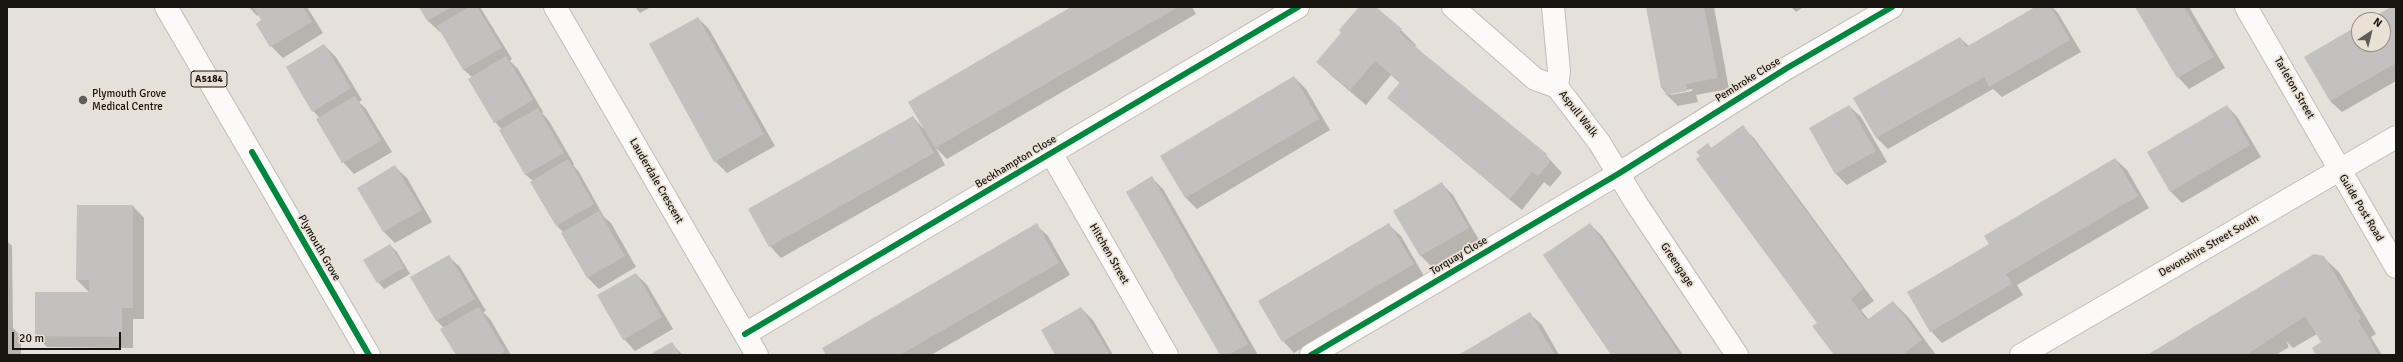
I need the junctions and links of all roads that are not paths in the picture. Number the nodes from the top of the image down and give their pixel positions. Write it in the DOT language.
graph roads {
  1 [pos="166,7"];
  2 [pos="555,7"];
  3 [pos="1298,7"];
  4 [pos="1453,7"];
  5 [pos="1553,7"];
  6 [pos="1892,7"];
  7 [pos="2246,7"];
  8 [pos="1557,87"];
  9 [pos="2396,137"];
  10 [pos="1051,153"];
  11 [pos="2338,170"];
  12 [pos="1618,174"];
  13 [pos="2396,267"];
  14 [pos="745,334"];
  15 [pos="367,354"];
  16 [pos="757,355"];
  17 [pos="1167,355"];
  18 [pos="1311,355"];
  19 [pos="1737,355"];
  20 [pos="2021,355"];
  1 -- 15 [label="street, Plymouth Grove / A5184"];
  2 -- 14 [label="street, Lauderdale Crescent"];
  3 -- 10 [label="street, Beckhampton Close"];
  4 -- 8 [label="street, Aspull Walk"];
  5 -- 8 [label="street"];
  6 -- 12 [label="street, Pembroke Close"];
  7 -- 11 [label="street, Tarleton Street"];
  8 -- 12 [label="street, Aspull Walk"];
  9 -- 11 [label="street, Devonshire Street South"];
  10 -- 14 [label="street, Beckhampton Close"];
  10 -- 17 [label="street, Hitchen Street"];
  11 -- 13 [label="street, Guide Post Road"];
  11 -- 20 [label="street, Devonshire Street South"];
  12 -- 18 [label="street, Torquay Close"];
  12 -- 19 [label="street, Greengage"];
  14 -- 16 [label="street, Lauderdale Crescent"];
}
